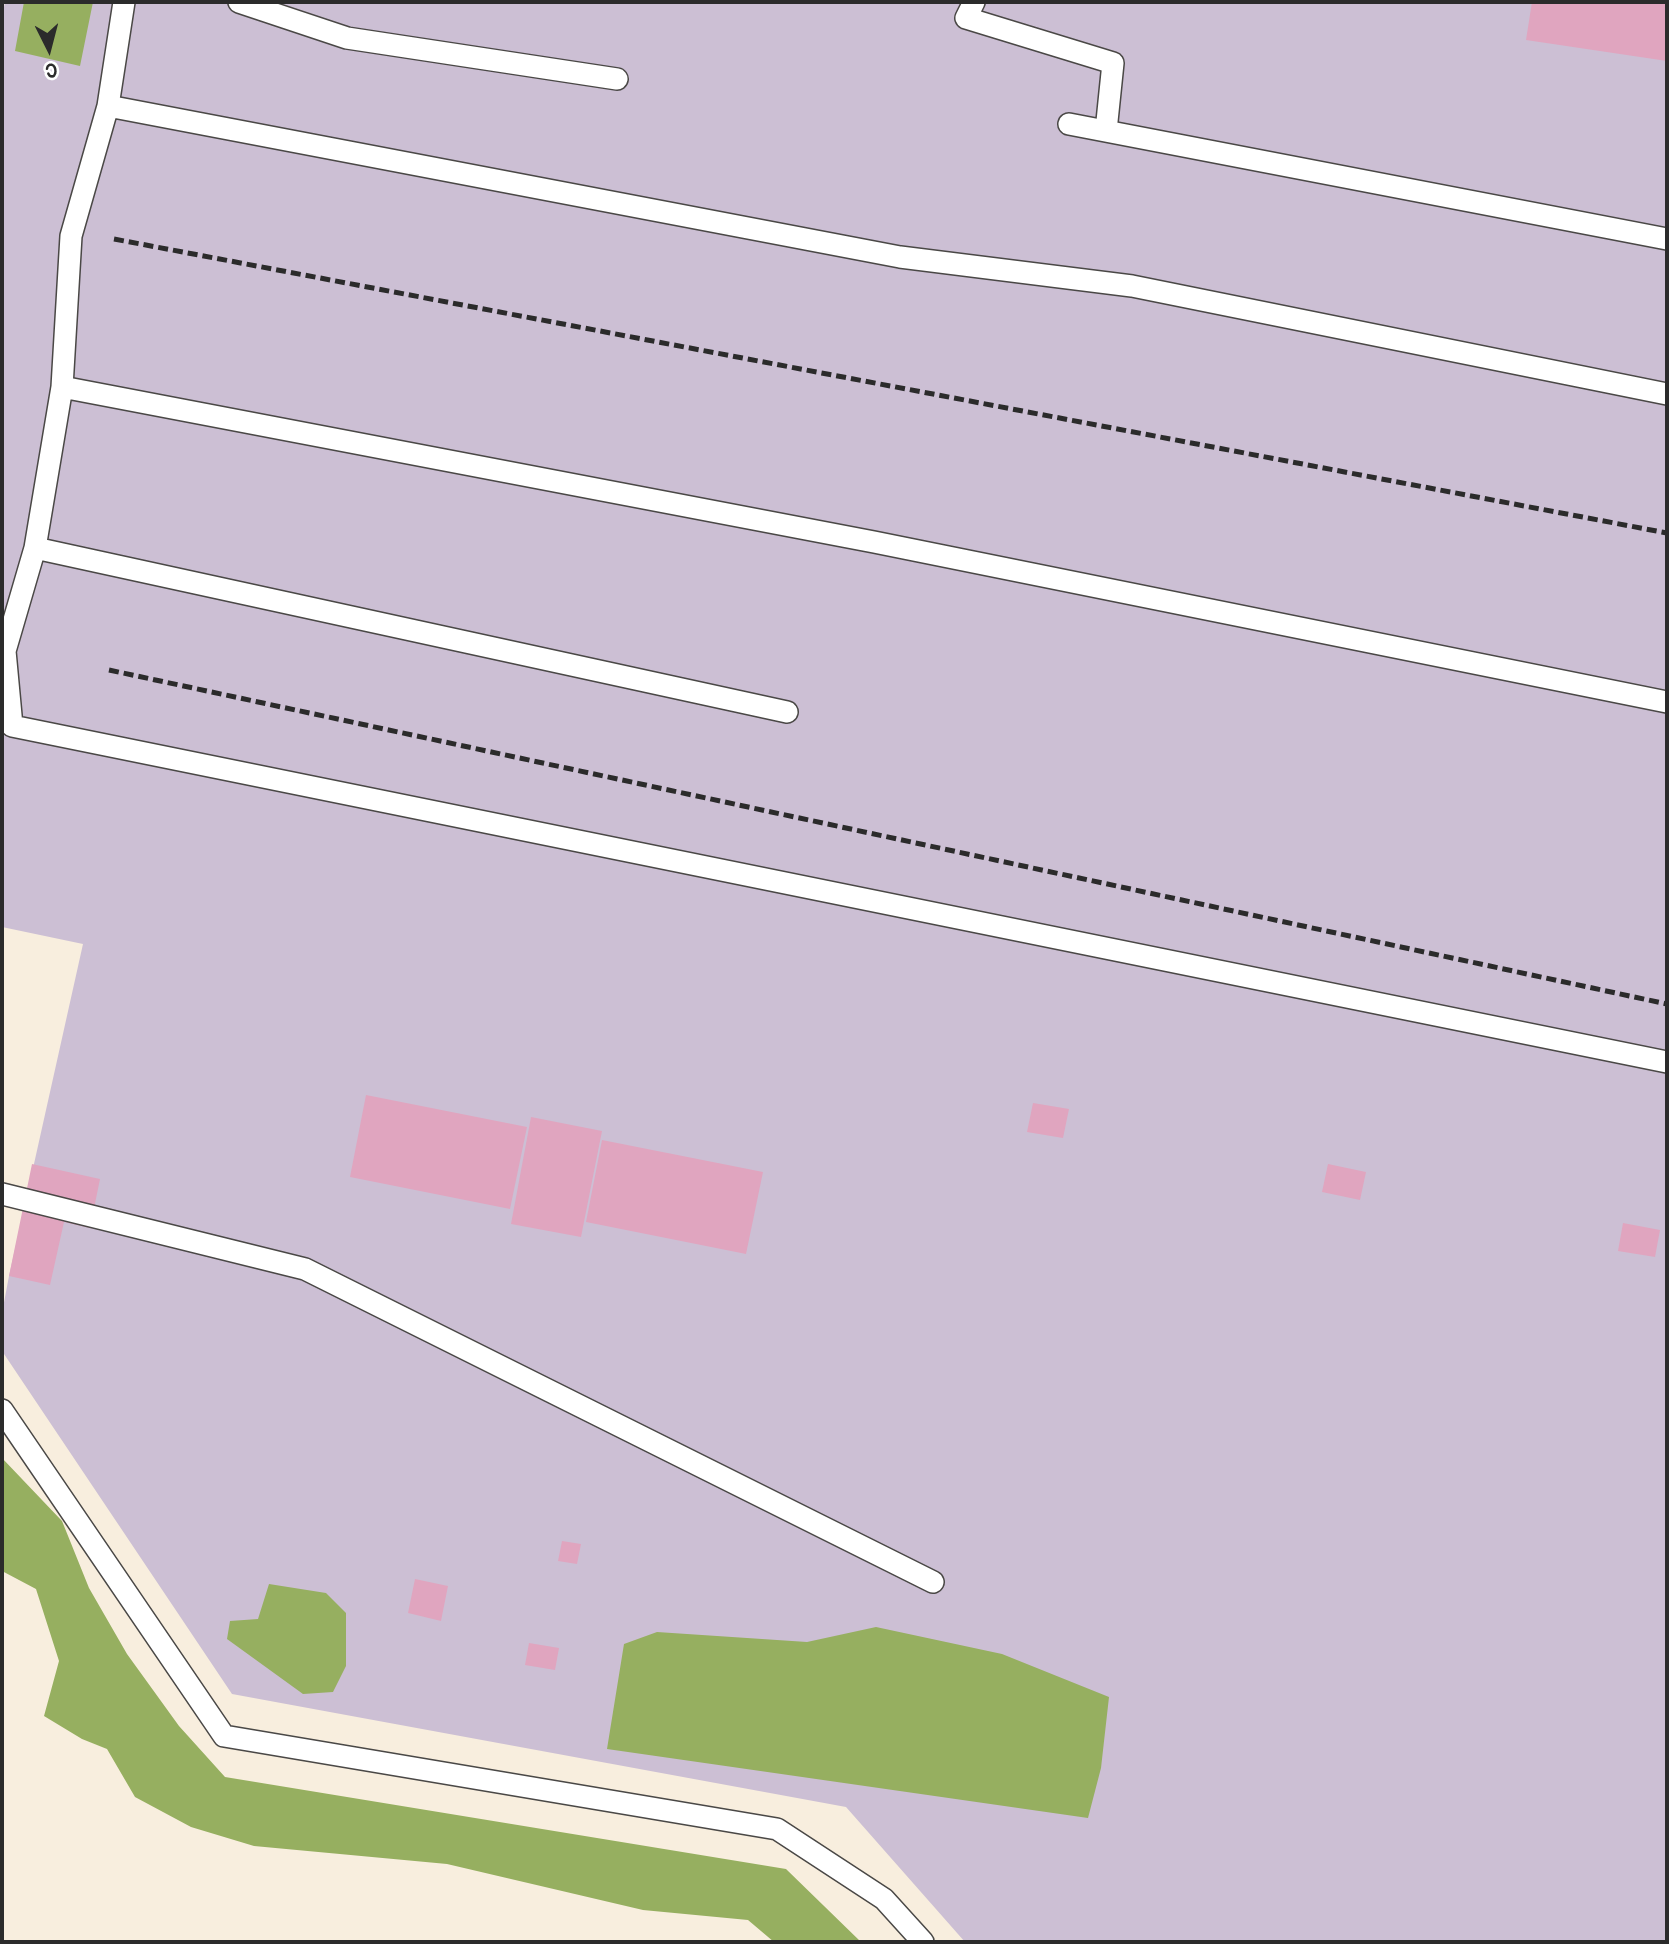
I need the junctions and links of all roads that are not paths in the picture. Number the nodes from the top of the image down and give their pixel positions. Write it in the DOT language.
graph roads {
  1 [pos="124,2"];
  2 [pos="239,2"];
  3 [pos="974,2"];
  4 [pos="617,79"];
  5 [pos="108,106"];
  6 [pos="1069,124"];
  7 [pos="1106,131"];
  8 [pos="1667,239"];
  9 [pos="62,387"];
  10 [pos="1667,394"];
  11 [pos="35,548"];
  12 [pos="1667,702"];
  13 [pos="787,712"];
  14 [pos="1667,1062"];
  15 [pos="2,1194"];
  16 [pos="2,1410"];
  17 [pos="933,1582"];
  18 [pos="923,1942"];
  1 -- 5 [label="lane"];
  2 -- 4 [label="lane"];
  3 -- 7 [label="lane"];
  5 -- 9 [label="lane"];
  5 -- 10 [label="lane"];
  6 -- 7 [label="lane"];
  7 -- 8 [label="lane"];
  9 -- 11 [label="lane"];
  9 -- 12 [label="lane"];
  11 -- 13 [label="lane"];
  11 -- 14 [label="lane"];
  15 -- 17 [label="lane"];
  16 -- 18 [label="lane"];
}
